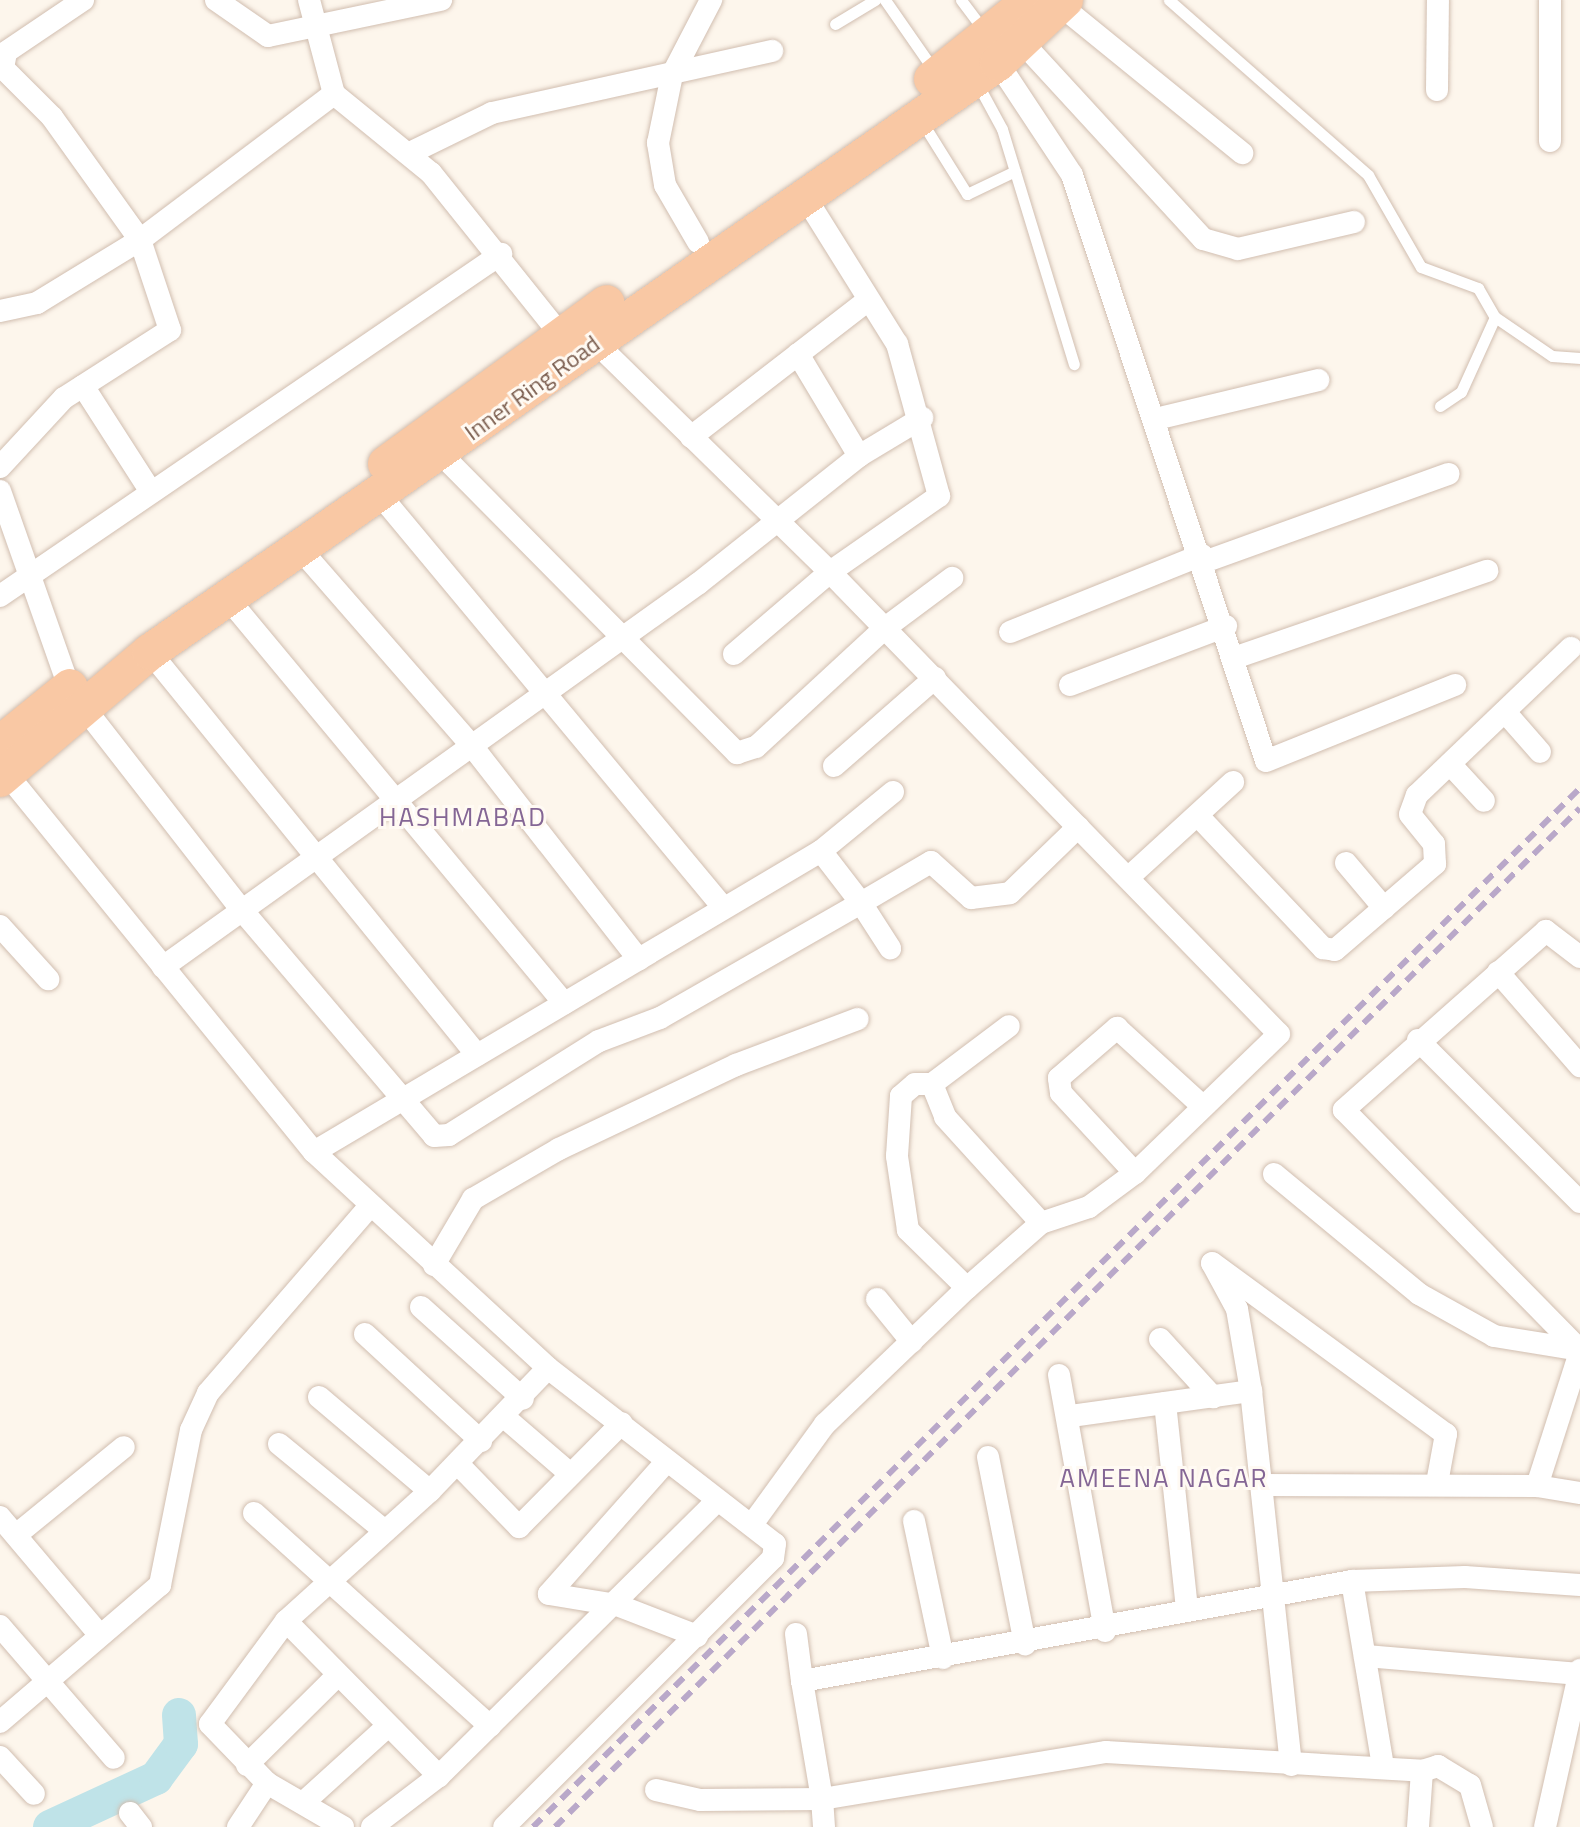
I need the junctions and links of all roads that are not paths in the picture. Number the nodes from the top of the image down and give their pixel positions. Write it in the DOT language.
graph roads {
  1 [pos="83,0"];
  2 [pos="216,0"];
  3 [pos="309,0"];
  4 [pos="441,0"];
  5 [pos="711,0"];
  6 [pos="875,0"];
  7 [pos="885,0"];
  8 [pos="961,0"];
  9 [pos="1169,0"];
  10 [pos="1438,0"];
  11 [pos="1550,0"];
  12 [pos="1051,2"];
  13 [pos="835,24"];
  14 [pos="313,26"];
  15 [pos="772,51"];
  16 [pos="996,55"];
  17 [pos="672,75"];
  18 [pos="938,76"];
  19 [pos="1437,90"];
  20 [pos="334,94"];
  21 [pos="919,116"];
  22 [pos="1550,141"];
  23 [pos="410,153"];
  24 [pos="1242,153"];
  25 [pos="1015,171"];
  26 [pos="804,195"];
  27 [pos="1354,222"];
  28 [pos="140,240"];
  29 [pos="698,242"];
  30 [pos="501,254"];
  31 [pos="868,300"];
  32 [pos="0,311"];
  33 [pos="1495,317"];
  34 [pos="577,333"];
  35 [pos="798,354"];
  36 [pos="1580,358"];
  37 [pos="1074,364"];
  38 [pos="1318,380"];
  39 [pos="83,386"];
  40 [pos="1440,406"];
  41 [pos="922,418"];
  42 [pos="1156,419"];
  43 [pos="691,437"];
  44 [pos="441,454"];
  45 [pos="859,456"];
  46 [pos="0,467"];
  47 [pos="1449,474"];
  48 [pos="0,491"];
  49 [pos="151,492"];
  50 [pos="380,495"];
  51 [pos="778,519"];
  52 [pos="301,550"];
  53 [pos="1203,558"];
  54 [pos="1487,571"];
  55 [pos="830,572"];
  56 [pos="29,576"];
  57 [pos="952,578"];
  58 [pos="0,596"];
  59 [pos="230,601"];
  60 [pos="1226,626"];
  61 [pos="885,628"];
  62 [pos="1010,632"];
  63 [pos="619,638"];
  64 [pos="1576,644"];
  65 [pos="150,652"];
  66 [pos="734,654"];
  67 [pos="1234,658"];
  68 [pos="935,678"];
  69 [pos="1070,685"];
  70 [pos="1455,685"];
  71 [pos="545,692"];
  72 [pos="76,696"];
  73 [pos="1505,712"];
  74 [pos="472,746"];
  75 [pos="1540,752"];
  76 [pos="1450,764"];
  77 [pos="2,765"];
  78 [pos="834,766"];
  79 [pos="1233,782"];
  80 [pos="893,792"];
  81 [pos="396,799"];
  82 [pos="1484,801"];
  83 [pos="1201,819"];
  84 [pos="1078,827"];
  85 [pos="821,851"];
  86 [pos="315,852"];
  87 [pos="1346,863"];
  88 [pos="1129,877"];
  89 [pos="861,903"];
  90 [pos="722,906"];
  91 [pos="1384,908"];
  92 [pos="241,909"];
  93 [pos="0,926"];
  94 [pos="890,948"];
  95 [pos="1580,957"];
  96 [pos="639,960"];
  97 [pos="163,967"];
  98 [pos="1498,972"];
  99 [pos="48,979"];
  100 [pos="564,1003"];
  101 [pos="858,1019"];
  102 [pos="1009,1026"];
  103 [pos="1418,1040"];
  104 [pos="477,1055"];
  105 [pos="1580,1066"];
  106 [pos="932,1084"];
  107 [pos="400,1098"];
  108 [pos="1199,1103"];
  109 [pos="314,1152"];
  110 [pos="1135,1173"];
  111 [pos="1274,1174"];
  112 [pos="1580,1202"];
  113 [pos="370,1206"];
  114 [pos="1041,1223"];
  115 [pos="434,1265"];
  116 [pos="967,1288"];
  117 [pos="877,1299"];
  118 [pos="421,1307"];
  119 [pos="365,1334"];
  120 [pos="1160,1339"];
  121 [pos="912,1342"];
  122 [pos="1580,1351"];
  123 [pos="548,1368"];
  124 [pos="1059,1375"];
  125 [pos="1251,1391"];
  126 [pos="319,1397"];
  127 [pos="1213,1397"];
  128 [pos="523,1399"];
  129 [pos="1165,1403"];
  130 [pos="503,1416"];
  131 [pos="1071,1416"];
  132 [pos="622,1423"];
  133 [pos="481,1441"];
  134 [pos="279,1444"];
  135 [pos="124,1447"];
  136 [pos="988,1457"];
  137 [pos="667,1461"];
  138 [pos="458,1464"];
  139 [pos="568,1472"];
  140 [pos="1437,1483"];
  141 [pos="1261,1485"];
  142 [pos="1537,1486"];
  143 [pos="430,1491"];
  144 [pos="1580,1493"];
  145 [pos="716,1502"];
  146 [pos="254,1513"];
  147 [pos="0,1517"];
  148 [pos="914,1521"];
  149 [pos="753,1523"];
  150 [pos="385,1531"];
  151 [pos="16,1535"];
  152 [pos="330,1579"];
  153 [pos="1352,1581"];
  154 [pos="1580,1585"];
  155 [pos="1271,1595"];
  156 [pos="617,1605"];
  157 [pos="1187,1610"];
  158 [pos="286,1621"];
  159 [pos="0,1626"];
  160 [pos="1105,1631"];
  161 [pos="98,1633"];
  162 [pos="796,1634"];
  163 [pos="697,1636"];
  164 [pos="1025,1644"];
  165 [pos="1365,1656"];
  166 [pos="943,1658"];
  167 [pos="1580,1673"];
  168 [pos="337,1676"];
  169 [pos="802,1681"];
  170 [pos="43,1684"];
  171 [pos="0,1722"];
  172 [pos="388,1726"];
  173 [pos="490,1726"];
  174 [pos="0,1757"];
  175 [pos="114,1758"];
  176 [pos="247,1765"];
  177 [pos="1291,1765"];
  178 [pos="1383,1766"];
  179 [pos="1422,1771"];
  180 [pos="439,1776"];
  181 [pos="267,1783"];
  182 [pos="656,1790"];
  183 [pos="34,1794"];
  184 [pos="822,1799"];
  185 [pos="303,1803"];
  186 [pos="238,1827"];
  187 [pos="343,1827"];
  188 [pos="372,1827"];
  189 [pos="504,1827"];
  190 [pos="824,1827"];
  191 [pos="1418,1827"];
  192 [pos="1482,1827"];
  193 [pos="1545,1827"];
  1 -- 28 [label="street"];
  2 -- 14 [label="street"];
  3 -- 14 [label="street"];
  4 -- 14 [label="street"];
  5 -- 17 [label="street"];
  6 -- 13 [label="lane"];
  7 -- 18 [label="lane"];
  8 -- 16 [label="lane"];
  9 -- 33 [label="lane"];
  10 -- 19 [label="street"];
  11 -- 22 [label="street"];
  12 -- 16 [label="highway, Inner Ring Road"];
  12 -- 24 [label="street"];
  14 -- 20 [label="street"];
  15 -- 17 [label="street"];
  16 -- 18 [label="highway, Inner Ring Road"];
  16 -- 21 [label="highway, Inner Ring Road"];
  16 -- 25 [label="lane"];
  16 -- 27 [label="street"];
  16 -- 42 [label="street"];
  17 -- 23 [label="street"];
  17 -- 29 [label="street"];
  18 -- 29 [label="highway, Inner Ring Road"];
  20 -- 23 [label="street"];
  20 -- 28 [label="street"];
  21 -- 25 [label="lane"];
  21 -- 26 [label="highway, Inner Ring Road"];
  23 -- 30 [label="street"];
  25 -- 37 [label="lane"];
  26 -- 31 [label="street"];
  26 -- 34 [label="highway, Inner Ring Road"];
  28 -- 32 [label="street"];
  28 -- 39 [label="street"];
  29 -- 34 [label="highway, Inner Ring Road"];
  30 -- 34 [label="street"];
  30 -- 49 [label="street"];
  31 -- 35 [label="street"];
  31 -- 41 [label="street"];
  33 -- 36 [label="lane"];
  33 -- 40 [label="lane"];
  34 -- 43 [label="street"];
  34 -- 44 [label="highway, Inner Ring Road"];
  34 -- 72 [label="highway, Inner Ring Road"];
  35 -- 43 [label="street"];
  35 -- 45 [label="street"];
  38 -- 42 [label="street"];
  39 -- 46 [label="street"];
  39 -- 49 [label="street"];
  41 -- 45 [label="street"];
  41 -- 55 [label="street"];
  42 -- 53 [label="street"];
  43 -- 51 [label="street"];
  44 -- 50 [label="highway, Inner Ring Road"];
  44 -- 63 [label="street"];
  45 -- 51 [label="street"];
  47 -- 53 [label="street"];
  48 -- 56 [label="street"];
  49 -- 56 [label="street"];
  50 -- 52 [label="highway, Inner Ring Road"];
  50 -- 71 [label="street"];
  51 -- 55 [label="street"];
  51 -- 63 [label="street"];
  52 -- 59 [label="highway, Inner Ring Road"];
  52 -- 74 [label="street"];
  53 -- 60 [label="street"];
  53 -- 62 [label="street"];
  54 -- 67 [label="street"];
  55 -- 61 [label="street"];
  55 -- 66 [label="street"];
  56 -- 58 [label="street"];
  56 -- 72 [label="street"];
  57 -- 61 [label="street"];
  59 -- 65 [label="highway, Inner Ring Road"];
  59 -- 81 [label="street"];
  60 -- 67 [label="street"];
  60 -- 69 [label="street"];
  61 -- 63 [label="street"];
  61 -- 68 [label="street"];
  63 -- 71 [label="street"];
  64 -- 73 [label="street"];
  65 -- 72 [label="highway, Inner Ring Road"];
  65 -- 86 [label="street"];
  67 -- 70 [label="street"];
  68 -- 78 [label="street"];
  68 -- 84 [label="street"];
  71 -- 74 [label="street"];
  71 -- 90 [label="street"];
  72 -- 77 [label="highway, Inner Ring Road"];
  72 -- 92 [label="street"];
  73 -- 75 [label="street"];
  73 -- 76 [label="street"];
  74 -- 81 [label="street"];
  74 -- 96 [label="street"];
  76 -- 82 [label="street"];
  76 -- 91 [label="street"];
  77 -- 97 [label="street"];
  79 -- 83 [label="street"];
  80 -- 85 [label="street"];
  81 -- 86 [label="street"];
  81 -- 100 [label="street"];
  83 -- 88 [label="street"];
  83 -- 91 [label="street"];
  84 -- 88 [label="street"];
  84 -- 89 [label="street"];
  85 -- 89 [label="street"];
  85 -- 90 [label="street"];
  86 -- 92 [label="street"];
  86 -- 104 [label="street"];
  87 -- 91 [label="street"];
  88 -- 108 [label="street"];
  89 -- 94 [label="street"];
  89 -- 107 [label="street"];
  90 -- 96 [label="street"];
  92 -- 97 [label="street"];
  92 -- 107 [label="street"];
  93 -- 99 [label="street"];
  95 -- 98 [label="street"];
  96 -- 100 [label="street"];
  97 -- 109 [label="street"];
  98 -- 103 [label="street"];
  98 -- 105 [label="street"];
  100 -- 104 [label="street"];
  101 -- 115 [label="street"];
  102 -- 106 [label="street"];
  103 -- 112 [label="street"];
  103 -- 122 [label="street"];
  104 -- 107 [label="street"];
  106 -- 114 [label="street"];
  106 -- 116 [label="street"];
  107 -- 109 [label="street"];
  108 -- 110 [label="street"];
  108 -- 110 [label="street"];
  109 -- 113 [label="street"];
  110 -- 114 [label="street"];
  111 -- 122 [label="street"];
  113 -- 115 [label="street"];
  113 -- 161 [label="street"];
  114 -- 116 [label="street"];
  115 -- 123 [label="street"];
  116 -- 121 [label="street"];
  117 -- 121 [label="street"];
  118 -- 128 [label="street"];
  119 -- 133 [label="street"];
  120 -- 127 [label="street"];
  121 -- 149 [label="street"];
  122 -- 142 [label="street"];
  123 -- 128 [label="street"];
  123 -- 132 [label="street"];
  124 -- 131 [label="street"];
  125 -- 127 [label="street"];
  125 -- 140 [label="street"];
  125 -- 141 [label="street"];
  126 -- 143 [label="street"];
  127 -- 129 [label="street"];
  128 -- 130 [label="street"];
  129 -- 131 [label="street"];
  129 -- 157 [label="street"];
  130 -- 133 [label="street"];
  130 -- 139 [label="street"];
  131 -- 160 [label="street"];
  132 -- 137 [label="street"];
  132 -- 139 [label="street"];
  133 -- 138 [label="street"];
  134 -- 150 [label="street"];
  135 -- 151 [label="street"];
  136 -- 164 [label="street"];
  137 -- 145 [label="street"];
  137 -- 156 [label="street"];
  138 -- 139 [label="street"];
  138 -- 143 [label="street"];
  140 -- 141 [label="street"];
  140 -- 142 [label="street"];
  141 -- 155 [label="street"];
  142 -- 144 [label="street"];
  143 -- 150 [label="street"];
  145 -- 149 [label="street"];
  145 -- 156 [label="street"];
  146 -- 152 [label="street"];
  147 -- 151 [label="street"];
  148 -- 166 [label="street"];
  149 -- 163 [label="street"];
  150 -- 152 [label="street"];
  151 -- 161 [label="street"];
  152 -- 158 [label="street"];
  152 -- 173 [label="street"];
  153 -- 154 [label="street"];
  153 -- 155 [label="street"];
  153 -- 165 [label="street"];
  155 -- 157 [label="street"];
  155 -- 177 [label="street"];
  156 -- 163 [label="street"];
  156 -- 173 [label="street"];
  157 -- 160 [label="street"];
  158 -- 168 [label="street"];
  158 -- 176 [label="street"];
  159 -- 170 [label="street"];
  160 -- 164 [label="street"];
  161 -- 170 [label="street"];
  162 -- 169 [label="street"];
  163 -- 189 [label="street"];
  164 -- 166 [label="street"];
  165 -- 167 [label="street"];
  165 -- 178 [label="street"];
  166 -- 169 [label="street"];
  167 -- 193 [label="street"];
  168 -- 172 [label="street"];
  168 -- 176 [label="street"];
  169 -- 184 [label="street"];
  170 -- 171 [label="street"];
  170 -- 175 [label="street"];
  172 -- 180 [label="street"];
  172 -- 185 [label="street"];
  173 -- 180 [label="street"];
  174 -- 183 [label="street"];
  176 -- 181 [label="street"];
  177 -- 178 [label="street"];
  177 -- 184 [label="street"];
  178 -- 179 [label="street"];
  179 -- 191 [label="street"];
  179 -- 192 [label="street"];
  180 -- 188 [label="street"];
  181 -- 185 [label="street"];
  181 -- 186 [label="street"];
  182 -- 184 [label="street"];
  184 -- 190 [label="street"];
  185 -- 187 [label="street"];
}
